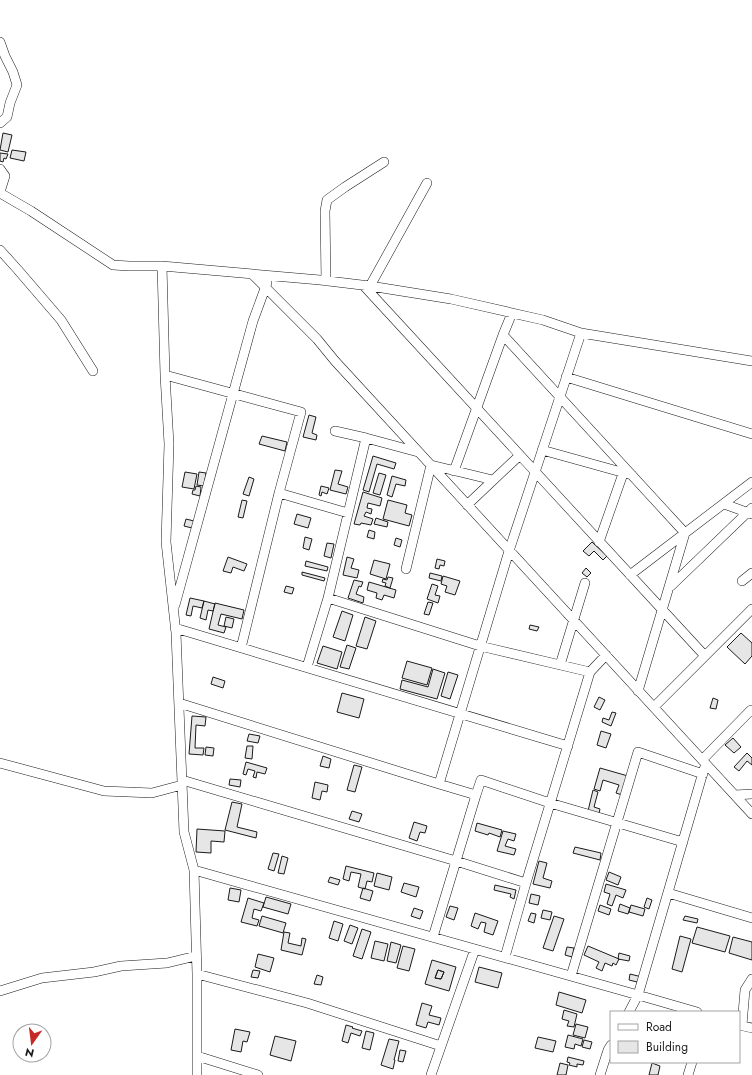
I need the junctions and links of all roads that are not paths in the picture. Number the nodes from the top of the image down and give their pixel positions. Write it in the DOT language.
graph roads {
  1 [pos="0,42"];
  2 [pos="0,123"];
  3 [pos="384,162"];
  4 [pos="0,169"];
  5 [pos="427,183"];
  6 [pos="0,193"];
  7 [pos="0,250"];
  8 [pos="162,266"];
  9 [pos="252,274"];
  10 [pos="269,276"];
  11 [pos="326,281"];
  12 [pos="367,286"];
  13 [pos="265,287"];
  14 [pos="512,313"];
  15 [pos="581,333"];
  16 [pos="503,335"];
  17 [pos="752,362"];
  18 [pos="93,371"];
  19 [pos="165,375"];
  20 [pos="566,377"];
  21 [pos="233,394"];
  22 [pos="560,397"];
  23 [pos="477,408"];
  24 [pos="335,431"];
  25 [pos="752,434"];
  26 [pos="366,438"];
  27 [pos="542,450"];
  28 [pos="418,452"];
  29 [pos="520,455"];
  30 [pos="431,465"];
  31 [pos="454,471"];
  32 [pos="535,472"];
  33 [pos="627,472"];
  34 [pos="493,480"];
  35 [pos="752,482"];
  36 [pos="279,493"];
  37 [pos="724,504"];
  38 [pos="467,505"];
  39 [pos="750,511"];
  40 [pos="348,513"];
  41 [pos="685,533"];
  42 [pos="599,542"];
  43 [pos="509,551"];
  44 [pos="406,569"];
  45 [pos="752,573"];
  46 [pos="630,575"];
  47 [pos="742,580"];
  48 [pos="585,583"];
  49 [pos="670,586"];
  50 [pos="328,598"];
  51 [pos="752,609"];
  52 [pos="663,610"];
  53 [pos="173,611"];
  54 [pos="574,621"];
  55 [pos="175,628"];
  56 [pos="480,646"];
  57 [pos="241,648"];
  58 [pos="606,655"];
  59 [pos="705,656"];
  60 [pos="560,665"];
  61 [pos="307,667"];
  62 [pos="590,672"];
  63 [pos="638,691"];
  64 [pos="179,703"];
  65 [pos="654,707"];
  66 [pos="752,710"];
  67 [pos="460,714"];
  68 [pos="568,746"];
  69 [pos="0,762"];
  70 [pos="704,762"];
  71 [pos="703,774"];
  72 [pos="182,783"];
  73 [pos="439,784"];
  74 [pos="752,794"];
  75 [pos="476,795"];
  76 [pos="735,795"];
  77 [pos="550,803"];
  78 [pos="752,814"];
  79 [pos="616,823"];
  80 [pos="683,842"];
  81 [pos="456,861"];
  82 [pos="194,870"];
  83 [pos="526,883"];
  84 [pos="668,893"];
  85 [pos="752,918"];
  86 [pos="433,937"];
  87 [pos="475,949"];
  88 [pos="196,956"];
  89 [pos="505,957"];
  90 [pos="197,974"];
  91 [pos="571,976"];
  92 [pos="752,978"];
  93 [pos="0,991"];
  94 [pos="638,994"];
  95 [pos="630,1011"];
  96 [pos="694,1011"];
  97 [pos="740,1025"];
  98 [pos="752,1028"];
  99 [pos="442,1046"];
  100 [pos="610,1047"];
  101 [pos="197,1056"];
  102 [pos="692,1063"];
  103 [pos="197,1075"];
  104 [pos="258,1075"];
  105 [pos="432,1075"];
  106 [pos="600,1075"];
  107 [pos="688,1075"];
  1 -- 2 [label="street"];
  3 -- 11 [label="street"];
  4 -- 6 [label="street"];
  5 -- 12 [label="street"];
  6 -- 8 [label="street"];
  7 -- 18 [label="street"];
  8 -- 9 [label="street"];
  8 -- 19 [label="street"];
  9 -- 10 [label="street"];
  9 -- 13 [label="street"];
  10 -- 11 [label="street"];
  10 -- 13 [label="street"];
  11 -- 12 [label="street"];
  12 -- 14 [label="street"];
  12 -- 23 [label="street"];
  13 -- 21 [label="street"];
  13 -- 28 [label="street"];
  14 -- 15 [label="street"];
  14 -- 16 [label="street"];
  15 -- 17 [label="street"];
  15 -- 20 [label="street"];
  16 -- 22 [label="street"];
  16 -- 23 [label="street"];
  19 -- 21 [label="street"];
  19 -- 53 [label="street"];
  20 -- 22 [label="street"];
  20 -- 25 [label="street"];
  21 -- 36 [label="street"];
  21 -- 53 [label="street"];
  22 -- 27 [label="street"];
  22 -- 33 [label="street"];
  23 -- 29 [label="street"];
  23 -- 31 [label="street"];
  24 -- 26 [label="street"];
  26 -- 28 [label="street"];
  26 -- 40 [label="street"];
  27 -- 32 [label="street"];
  27 -- 33 [label="street"];
  28 -- 30 [label="street"];
  29 -- 32 [label="street"];
  29 -- 34 [label="street"];
  30 -- 31 [label="street"];
  30 -- 38 [label="street"];
  30 -- 44 [label="street"];
  31 -- 34 [label="street"];
  32 -- 42 [label="street"];
  32 -- 43 [label="street"];
  33 -- 41 [label="street"];
  33 -- 42 [label="street"];
  34 -- 38 [label="street"];
  35 -- 37 [label="street"];
  36 -- 40 [label="street"];
  36 -- 57 [label="street"];
  37 -- 39 [label="street"];
  37 -- 41 [label="street"];
  38 -- 43 [label="street"];
  39 -- 49 [label="street"];
  40 -- 50 [label="street"];
  41 -- 46 [label="street"];
  41 -- 49 [label="street"];
  42 -- 46 [label="street"];
  43 -- 54 [label="street"];
  43 -- 56 [label="street"];
  45 -- 47 [label="street"];
  46 -- 52 [label="street"];
  48 -- 54 [label="street"];
  49 -- 52 [label="street"];
  50 -- 56 [label="street"];
  50 -- 61 [label="street"];
  51 -- 59 [label="street"];
  52 -- 59 [label="street"];
  52 -- 63 [label="street"];
  53 -- 55 [label="street"];
  54 -- 58 [label="street"];
  54 -- 60 [label="street"];
  55 -- 57 [label="street"];
  55 -- 64 [label="street"];
  56 -- 60 [label="street"];
  56 -- 67 [label="street"];
  57 -- 61 [label="street"];
  58 -- 62 [label="street"];
  58 -- 63 [label="street"];
  59 -- 65 [label="street"];
  60 -- 62 [label="street"];
  61 -- 67 [label="street"];
  62 -- 68 [label="street"];
  63 -- 65 [label="street"];
  64 -- 72 [label="street"];
  64 -- 73 [label="street"];
  65 -- 70 [label="street"];
  66 -- 70 [label="street"];
  67 -- 68 [label="street"];
  67 -- 73 [label="street"];
  68 -- 77 [label="street"];
  69 -- 72 [label="street"];
  70 -- 71 [label="street"];
  70 -- 76 [label="street"];
  71 -- 79 [label="street"];
  71 -- 80 [label="street"];
  72 -- 81 [label="street"];
  72 -- 82 [label="street"];
  73 -- 75 [label="street"];
  74 -- 76 [label="street"];
  75 -- 77 [label="street"];
  75 -- 81 [label="street"];
  76 -- 78 [label="street"];
  77 -- 79 [label="street"];
  77 -- 83 [label="street"];
  79 -- 80 [label="street"];
  79 -- 91 [label="street"];
  80 -- 84 [label="street"];
  81 -- 83 [label="street"];
  81 -- 86 [label="street"];
  82 -- 86 [label="street"];
  82 -- 88 [label="street"];
  83 -- 89 [label="street"];
  84 -- 85 [label="street"];
  84 -- 94 [label="street"];
  86 -- 87 [label="street"];
  87 -- 89 [label="street"];
  87 -- 99 [label="street"];
  88 -- 90 [label="street"];
  88 -- 93 [label="street"];
  89 -- 91 [label="street"];
  90 -- 99 [label="street"];
  90 -- 101 [label="street"];
  91 -- 94 [label="street"];
  92 -- 97 [label="street"];
  94 -- 95 [label="street"];
  94 -- 96 [label="street"];
  97 -- 98 [label="street"];
  99 -- 105 [label="street"];
  100 -- 106 [label="street"];
  101 -- 103 [label="street"];
  101 -- 104 [label="street"];
  102 -- 107 [label="street"];
}
